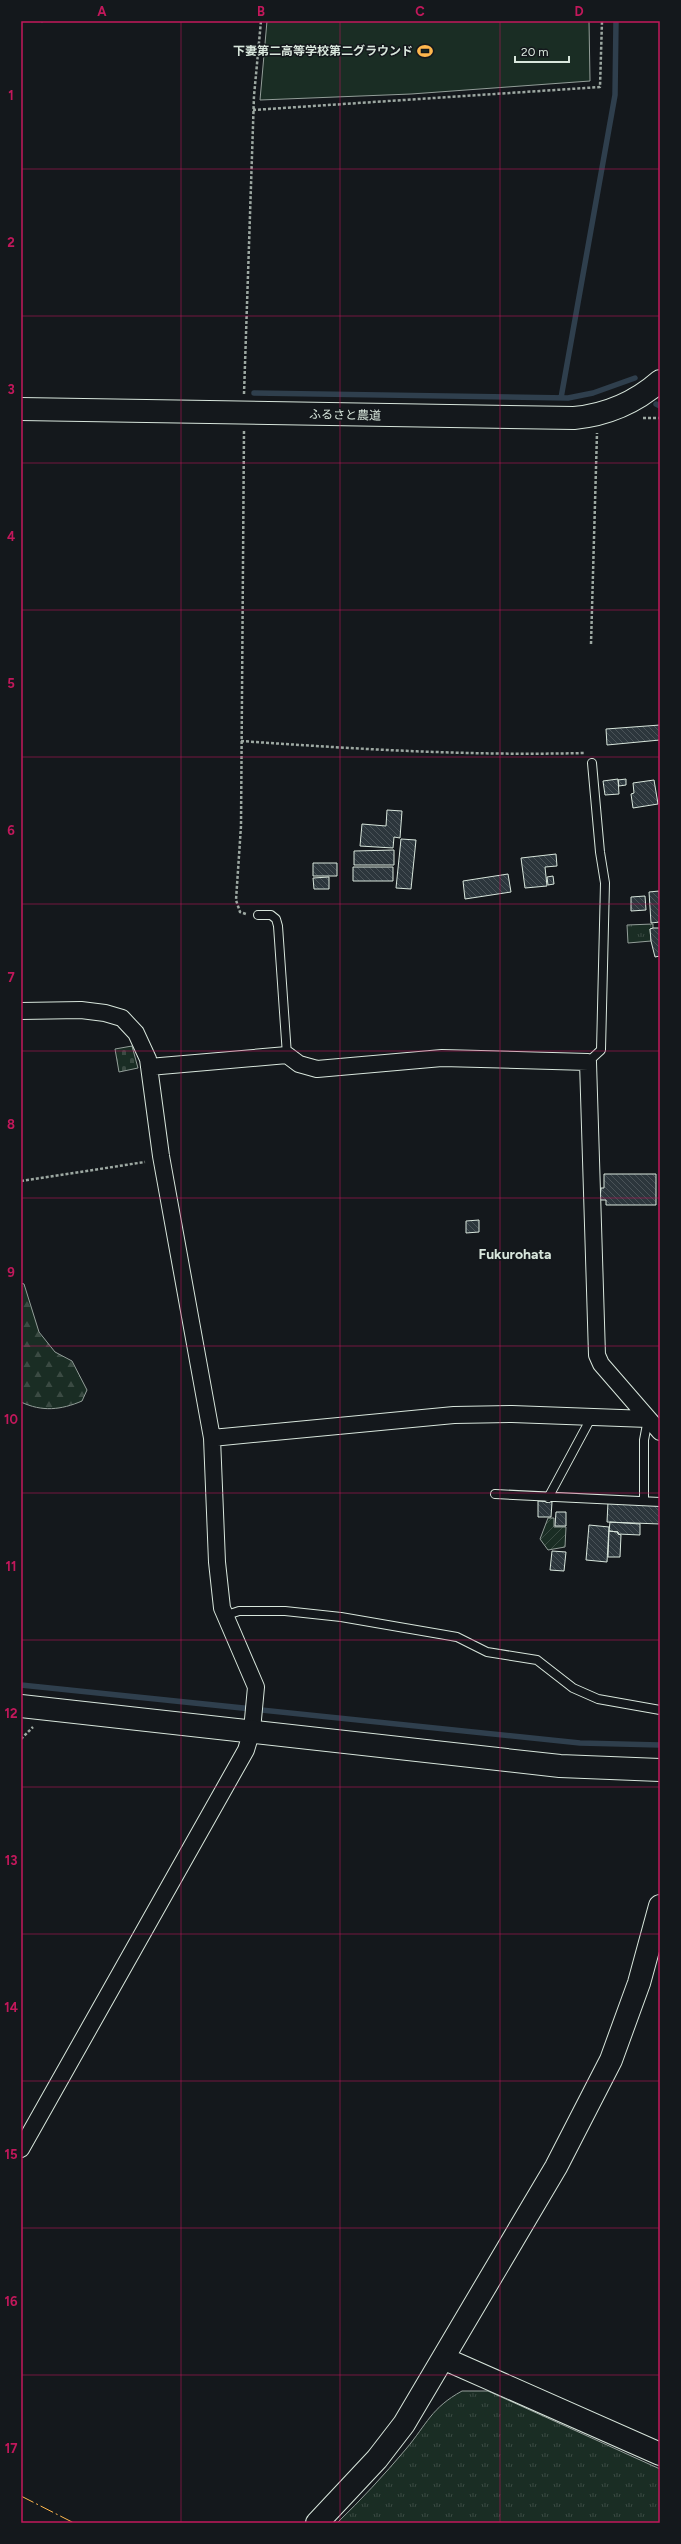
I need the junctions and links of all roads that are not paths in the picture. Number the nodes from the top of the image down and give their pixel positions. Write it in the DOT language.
graph roads {
  1 [pos="660,381"];
  2 [pos="21,409"];
  3 [pos="592,763"];
  4 [pos="258,915"];
  5 [pos="21,1011"];
  6 [pos="287,1055"];
  7 [pos="588,1062"];
  8 [pos="149,1067"];
  9 [pos="591,1418"];
  10 [pos="648,1419"];
  11 [pos="660,1432"];
  12 [pos="212,1438"];
  13 [pos="495,1494"];
  14 [pos="548,1498"];
  15 [pos="644,1501"];
  16 [pos="660,1502"];
  17 [pos="224,1616"];
  18 [pos="21,1706"];
  19 [pos="660,1710"];
  20 [pos="253,1718"];
  21 [pos="660,1770"];
  22 [pos="660,1906"];
  23 [pos="21,2149"];
  24 [pos="445,2359"];
  25 [pos="660,2454"];
  26 [pos="317,2523"];
  1 -- 2 [label="street, ふるさと農道"];
  3 -- 7 [label="lane"];
  4 -- 6 [label="lane"];
  5 -- 8 [label="street"];
  6 -- 7 [label="street"];
  6 -- 8 [label="street"];
  7 -- 10 [label="street"];
  8 -- 12 [label="street"];
  9 -- 10 [label="street"];
  9 -- 12 [label="street"];
  9 -- 14 [label="lane"];
  10 -- 11 [label="street"];
  10 -- 15 [label="lane"];
  12 -- 17 [label="street"];
  13 -- 14 [label="lane"];
  14 -- 15 [label="lane"];
  15 -- 16 [label="lane"];
  17 -- 19 [label="lane"];
  17 -- 20 [label="street"];
  18 -- 20 [label="street"];
  20 -- 21 [label="street"];
  20 -- 23 [label="street"];
  22 -- 24 [label="street"];
  24 -- 25 [label="street"];
  24 -- 26 [label="street"];
}
